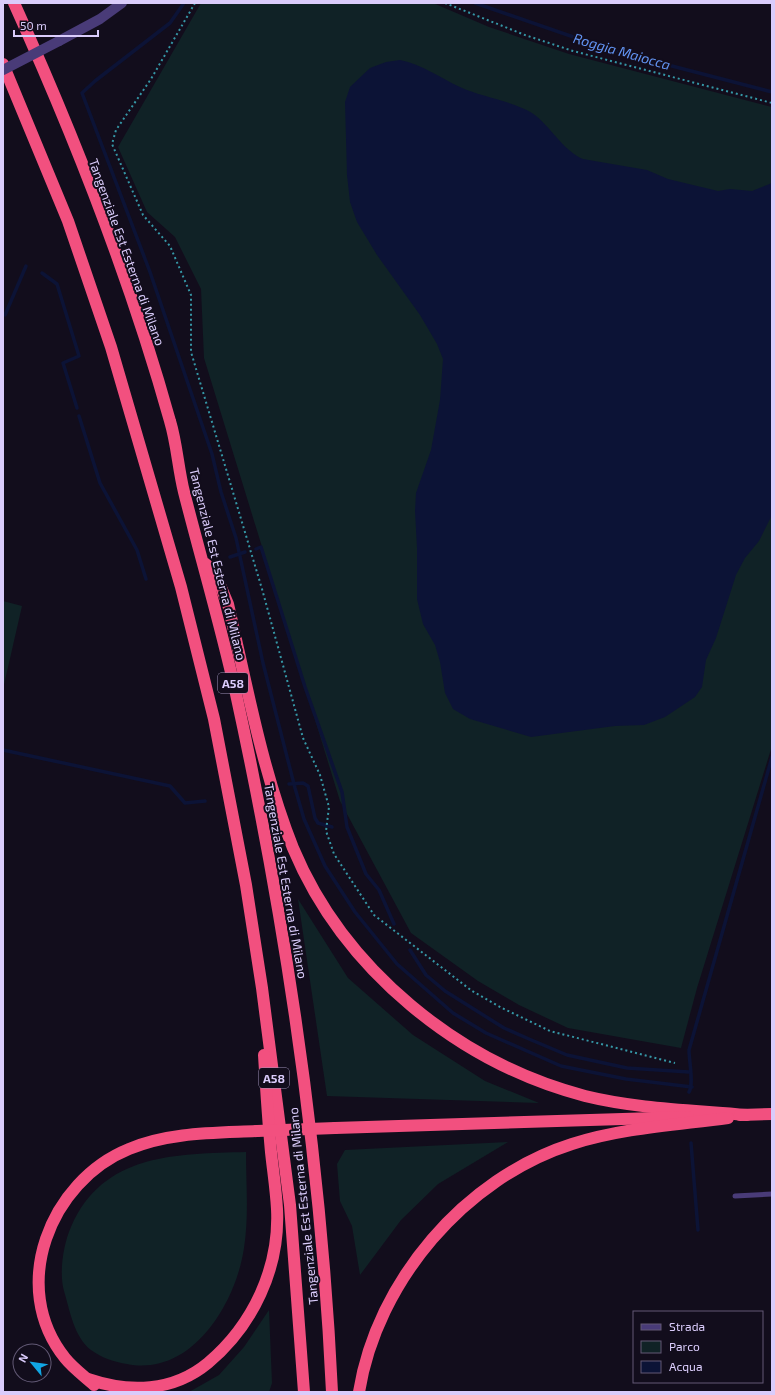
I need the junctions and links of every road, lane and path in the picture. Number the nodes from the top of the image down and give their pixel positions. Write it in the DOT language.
graph roads {
  1 [pos="14,3"];
  2 [pos="122,3"];
  3 [pos="195,3"];
  4 [pos="445,3"];
  5 [pos="3,64"];
  6 [pos="3,70"];
  7 [pos="772,103"];
  8 [pos="203,559"];
  9 [pos="262,988"];
  10 [pos="675,1063"];
  11 [pos="772,1114"];
  12 [pos="747,1115"];
  13 [pos="772,1194"];
  14 [pos="735,1196"];
  15 [pos="88,1379"];
  16 [pos="103,1392"];
  17 [pos="304,1392"];
  18 [pos="332,1392"];
  19 [pos="359,1392"];
  1 -- 8 [label="highway, Tangenziale Est Esterna di Milano / A58"];
  2 -- 6 [label="street, bridge"];
  3 -- 10 [label="path"];
  4 -- 7 [label="path"];
  5 -- 9 [label="highway, Tangenziale Est Esterna di Milano / A58"];
  8 -- 12 [label="highway, A58"];
  8 -- 18 [label="highway, Tangenziale Est Esterna di Milano / A58"];
  9 -- 15 [label="highway, A58"];
  9 -- 17 [label="highway, Tangenziale Est Esterna di Milano / A58"];
  11 -- 12 [label="highway, A58"];
  12 -- 15 [label="highway, A58, bridge"];
  12 -- 19 [label="highway, A58"];
  13 -- 14 [label="lane"];
  15 -- 16 [label="highway, A58"];
}
